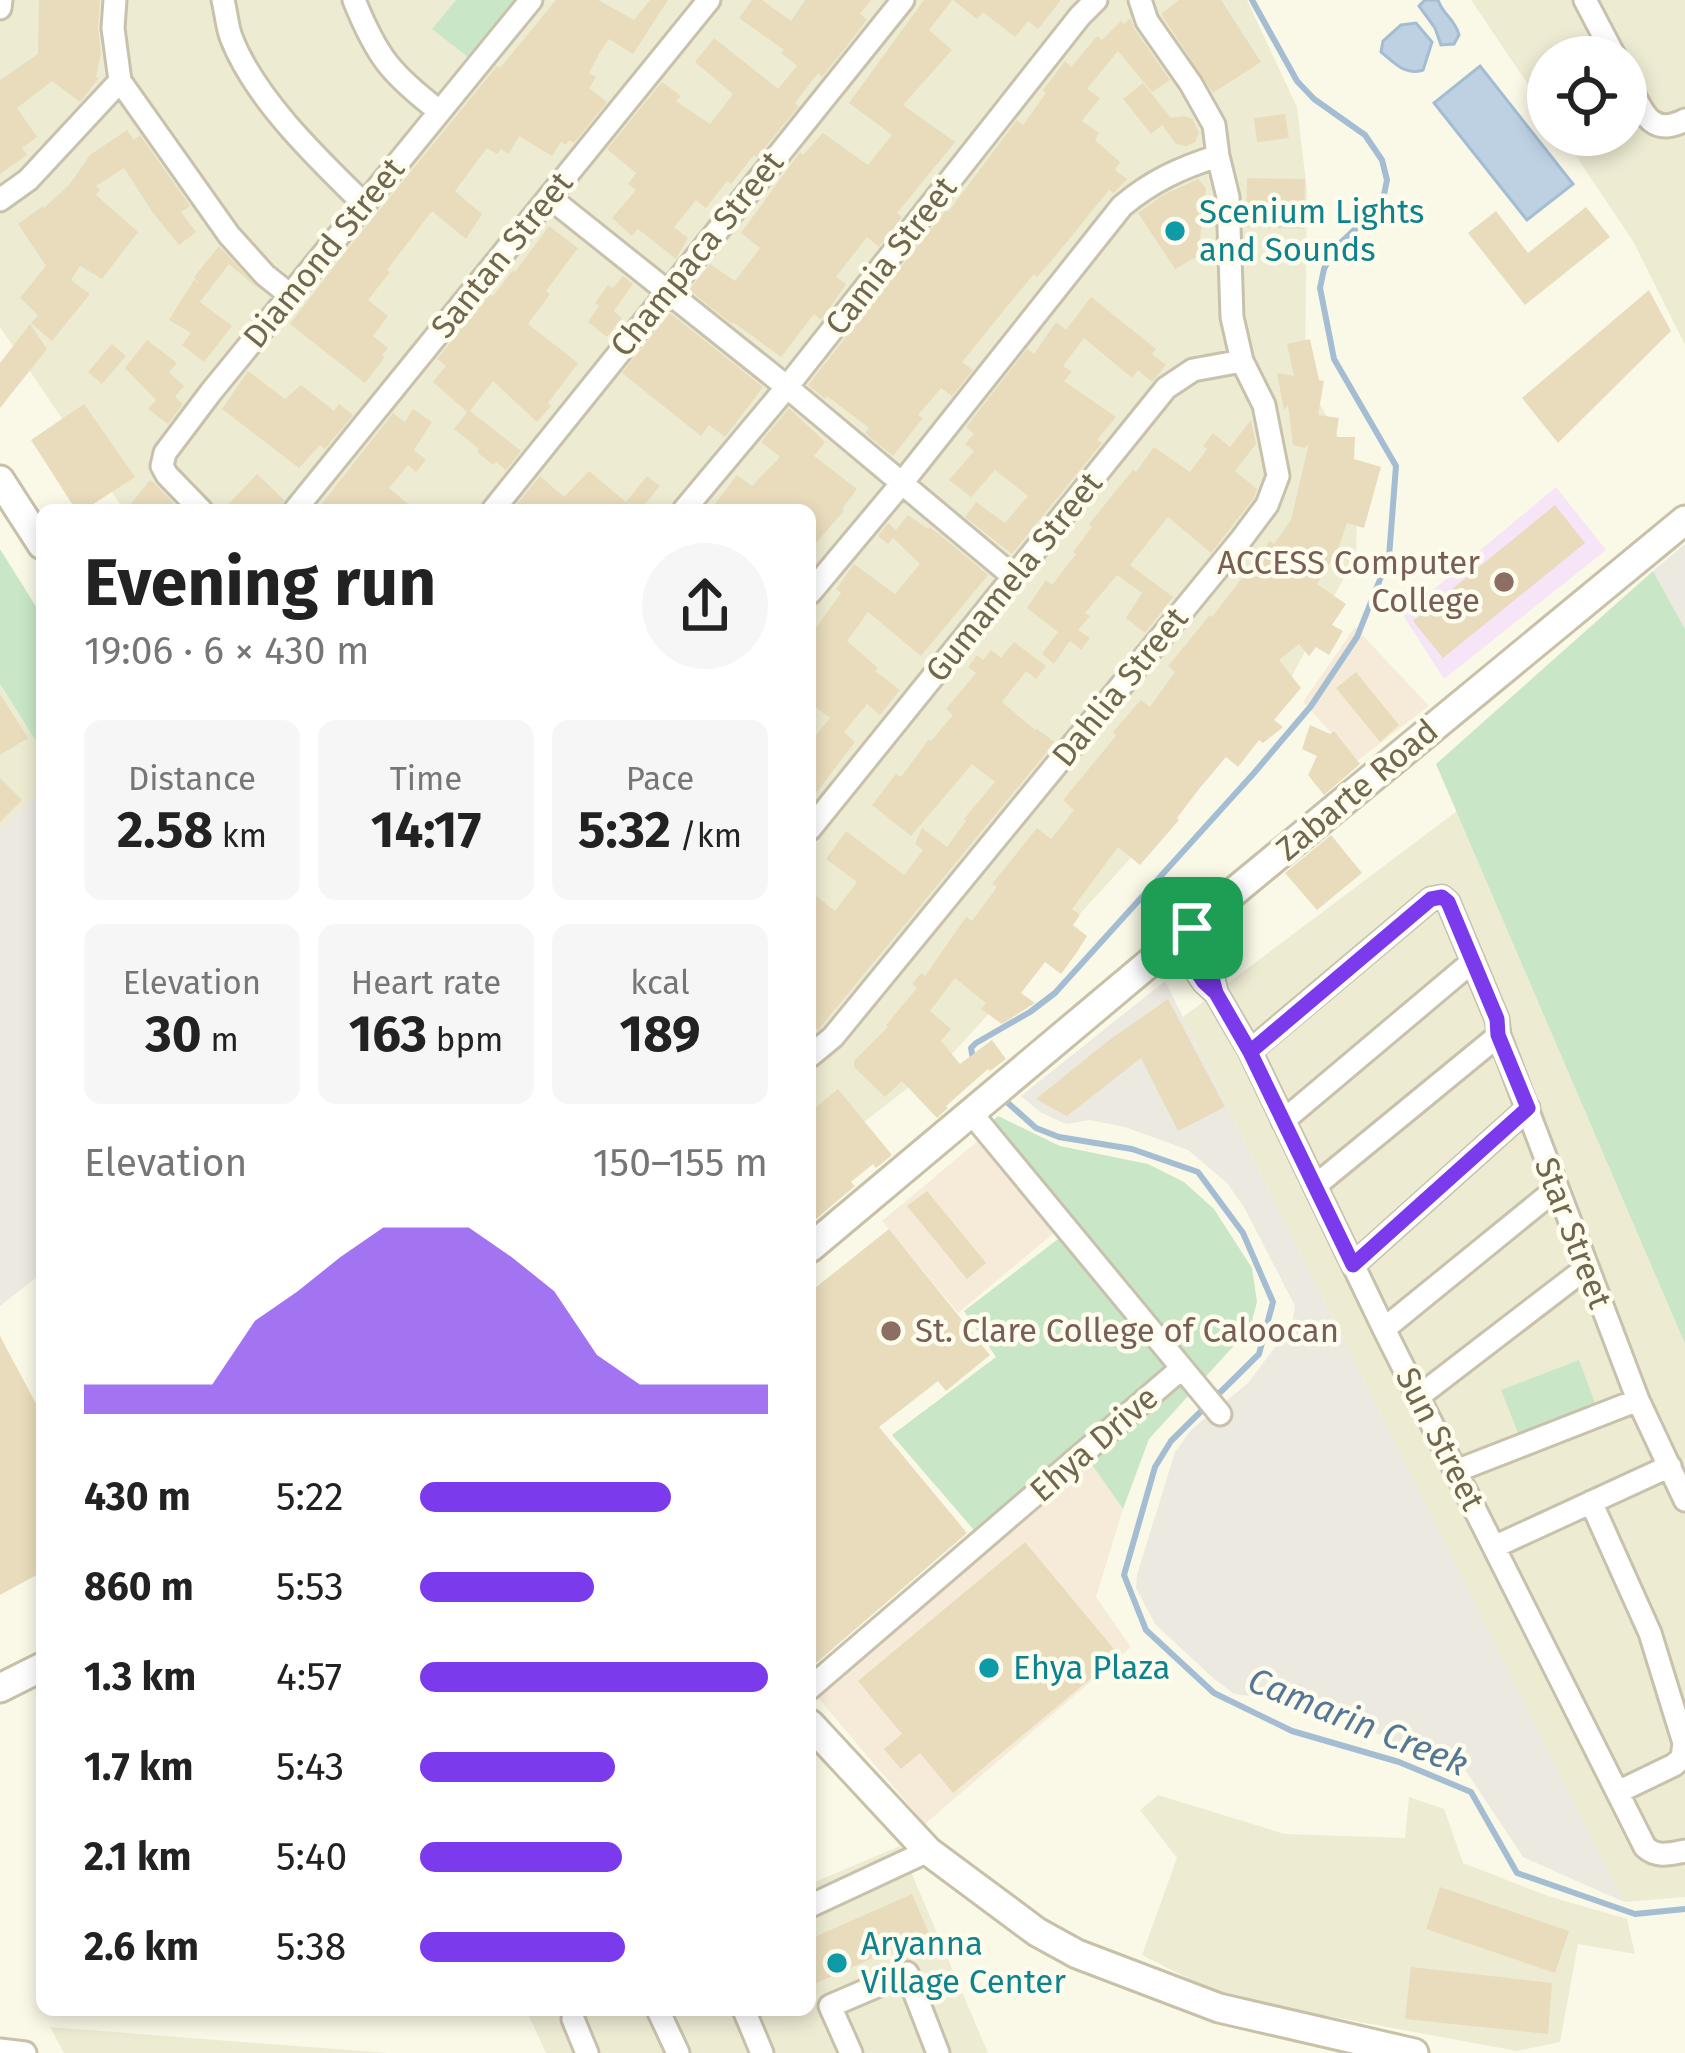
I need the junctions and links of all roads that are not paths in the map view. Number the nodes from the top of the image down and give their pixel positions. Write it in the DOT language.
graph roads {
  1 [pos="115,0"];
  2 [pos="224,0"];
  3 [pos="354,0"];
  4 [pos="531,0"];
  5 [pos="709,0"];
  6 [pos="903,0"];
  7 [pos="1096,0"];
  8 [pos="1140,0"];
  9 [pos="1594,4"];
  10 [pos="1607,36"];
  11 [pos="120,81"];
  12 [pos="439,111"];
  13 [pos="1647,118"];
  14 [pos="1675,123"];
  15 [pos="1218,156"];
  16 [pos="549,197"];
  17 [pos="0,200"];
  18 [pos="364,204"];
  19 [pos="667,292"];
  20 [pos="290,295"];
  21 [pos="1242,361"];
  22 [pos="787,387"];
  23 [pos="0,480"];
  24 [pos="902,483"];
  25 [pos="196,504"];
  26 [pos="300,504"];
  27 [pos="498,504"];
  28 [pos="689,504"];
  29 [pos="1685,520"];
  30 [pos="36,536"];
  31 [pos="1014,577"];
  32 [pos="816,586"];
  33 [pos="816,822"];
  34 [pos="1184,935"];
  35 [pos="1473,962"];
  36 [pos="1498,1035"];
  37 [pos="816,1051"];
  38 [pos="1250,1052"];
  39 [pos="1528,1108"];
  40 [pos="972,1114"];
  41 [pos="1283,1121"];
  42 [pos="1315,1186"];
  43 [pos="1556,1189"];
  44 [pos="816,1243"];
  45 [pos="1353,1265"];
  46 [pos="1586,1268"];
  47 [pos="1384,1329"];
  48 [pos="1188,1376"];
  49 [pos="1418,1396"];
  50 [pos="1638,1400"];
  51 [pos="1220,1414"];
  52 [pos="1670,1466"];
  53 [pos="1456,1471"];
  54 [pos="1685,1500"];
  55 [pos="1591,1502"];
  56 [pos="1494,1547"];
  57 [pos="36,1670"];
  58 [pos="816,1683"];
  59 [pos="0,1688"];
  60 [pos="816,1730"];
  61 [pos="1618,1792"];
  62 [pos="928,1851"];
  63 [pos="1685,1852"];
  64 [pos="816,1903"];
  65 [pos="661,2016"];
  66 [pos="747,2016"];
  67 [pos="573,2019"];
  68 [pos="0,2050"];
  69 [pos="25,2053"];
  70 [pos="586,2053"];
  71 [pos="678,2053"];
  72 [pos="762,2053"];
  73 [pos="851,2053"];
  74 [pos="938,2053"];
  75 [pos="1414,2053"];
  1 -- 11 [label="street"];
  2 -- 18 [label="street"];
  3 -- 12 [label="street"];
  4 -- 12 [label="street, Diamond Street"];
  5 -- 16 [label="street, Santan Street"];
  6 -- 19 [label="street, Champaca Street"];
  7 -- 22 [label="street, Camia Street"];
  8 -- 15 [label="street, Dahlia Street"];
  9 -- 10 [label="street"];
  11 -- 17 [label="street"];
  11 -- 20 [label="street"];
  12 -- 18 [label="street, Diamond Street"];
  13 -- 14 [label="street"];
  15 -- 21 [label="street, Dahlia Street"];
  15 -- 24 [label="street"];
  16 -- 19 [label="street"];
  16 -- 26 [label="street, Santan Street"];
  18 -- 20 [label="street, Diamond Street"];
  19 -- 22 [label="street"];
  19 -- 27 [label="street, Champaca Street"];
  20 -- 25 [label="street, Diamond Street"];
  21 -- 31 [label="street, Gumamela Street"];
  21 -- 37 [label="street, Dahlia Street"];
  22 -- 24 [label="street"];
  22 -- 28 [label="street, Camia Street"];
  23 -- 30 [label="main road"];
  24 -- 31 [label="street"];
  24 -- 32 [label="street"];
  29 -- 34 [label="main road, Zabarte Road"];
  31 -- 33 [label="street, Gumamela Street"];
  34 -- 38 [label="street, Sun Street"];
  34 -- 40 [label="main road, Zabarte Road"];
  35 -- 36 [label="street, Star Street"];
  35 -- 38 [label="street, Star Street"];
  35 -- 41 [label="street"];
  36 -- 39 [label="street, Star Street"];
  36 -- 42 [label="street"];
  38 -- 41 [label="street, Sun Street"];
  39 -- 43 [label="street, Star Street"];
  39 -- 45 [label="street"];
  40 -- 44 [label="main road, Zabarte Road"];
  40 -- 48 [label="street, Ehya Drive"];
  41 -- 42 [label="street, Sun Street"];
  42 -- 45 [label="street, Sun Street"];
  43 -- 46 [label="street, Star Street"];
  43 -- 47 [label="street"];
  45 -- 47 [label="street, Sun Street"];
  46 -- 49 [label="street"];
  46 -- 50 [label="street, Star Street"];
  47 -- 49 [label="street, Sun Street"];
  48 -- 51 [label="street"];
  48 -- 58 [label="street, Ehya Drive"];
  49 -- 53 [label="street, Sun Street"];
  50 -- 52 [label="street, Star Street"];
  50 -- 53 [label="street"];
  52 -- 54 [label="street, Star Street"];
  52 -- 55 [label="street"];
  53 -- 56 [label="street, Sun Street"];
  55 -- 56 [label="street"];
  55 -- 61 [label="street"];
  56 -- 61 [label="street, Sun Street"];
  57 -- 59 [label="main road"];
  60 -- 62 [label="main road"];
  61 -- 63 [label="street, Sun Street"];
  62 -- 64 [label="street"];
  62 -- 75 [label="main road"];
  65 -- 71 [label="street"];
  66 -- 72 [label="street"];
  67 -- 70 [label="street"];
  68 -- 69 [label="street"];
  73 -- 74 [label="street"];
}
